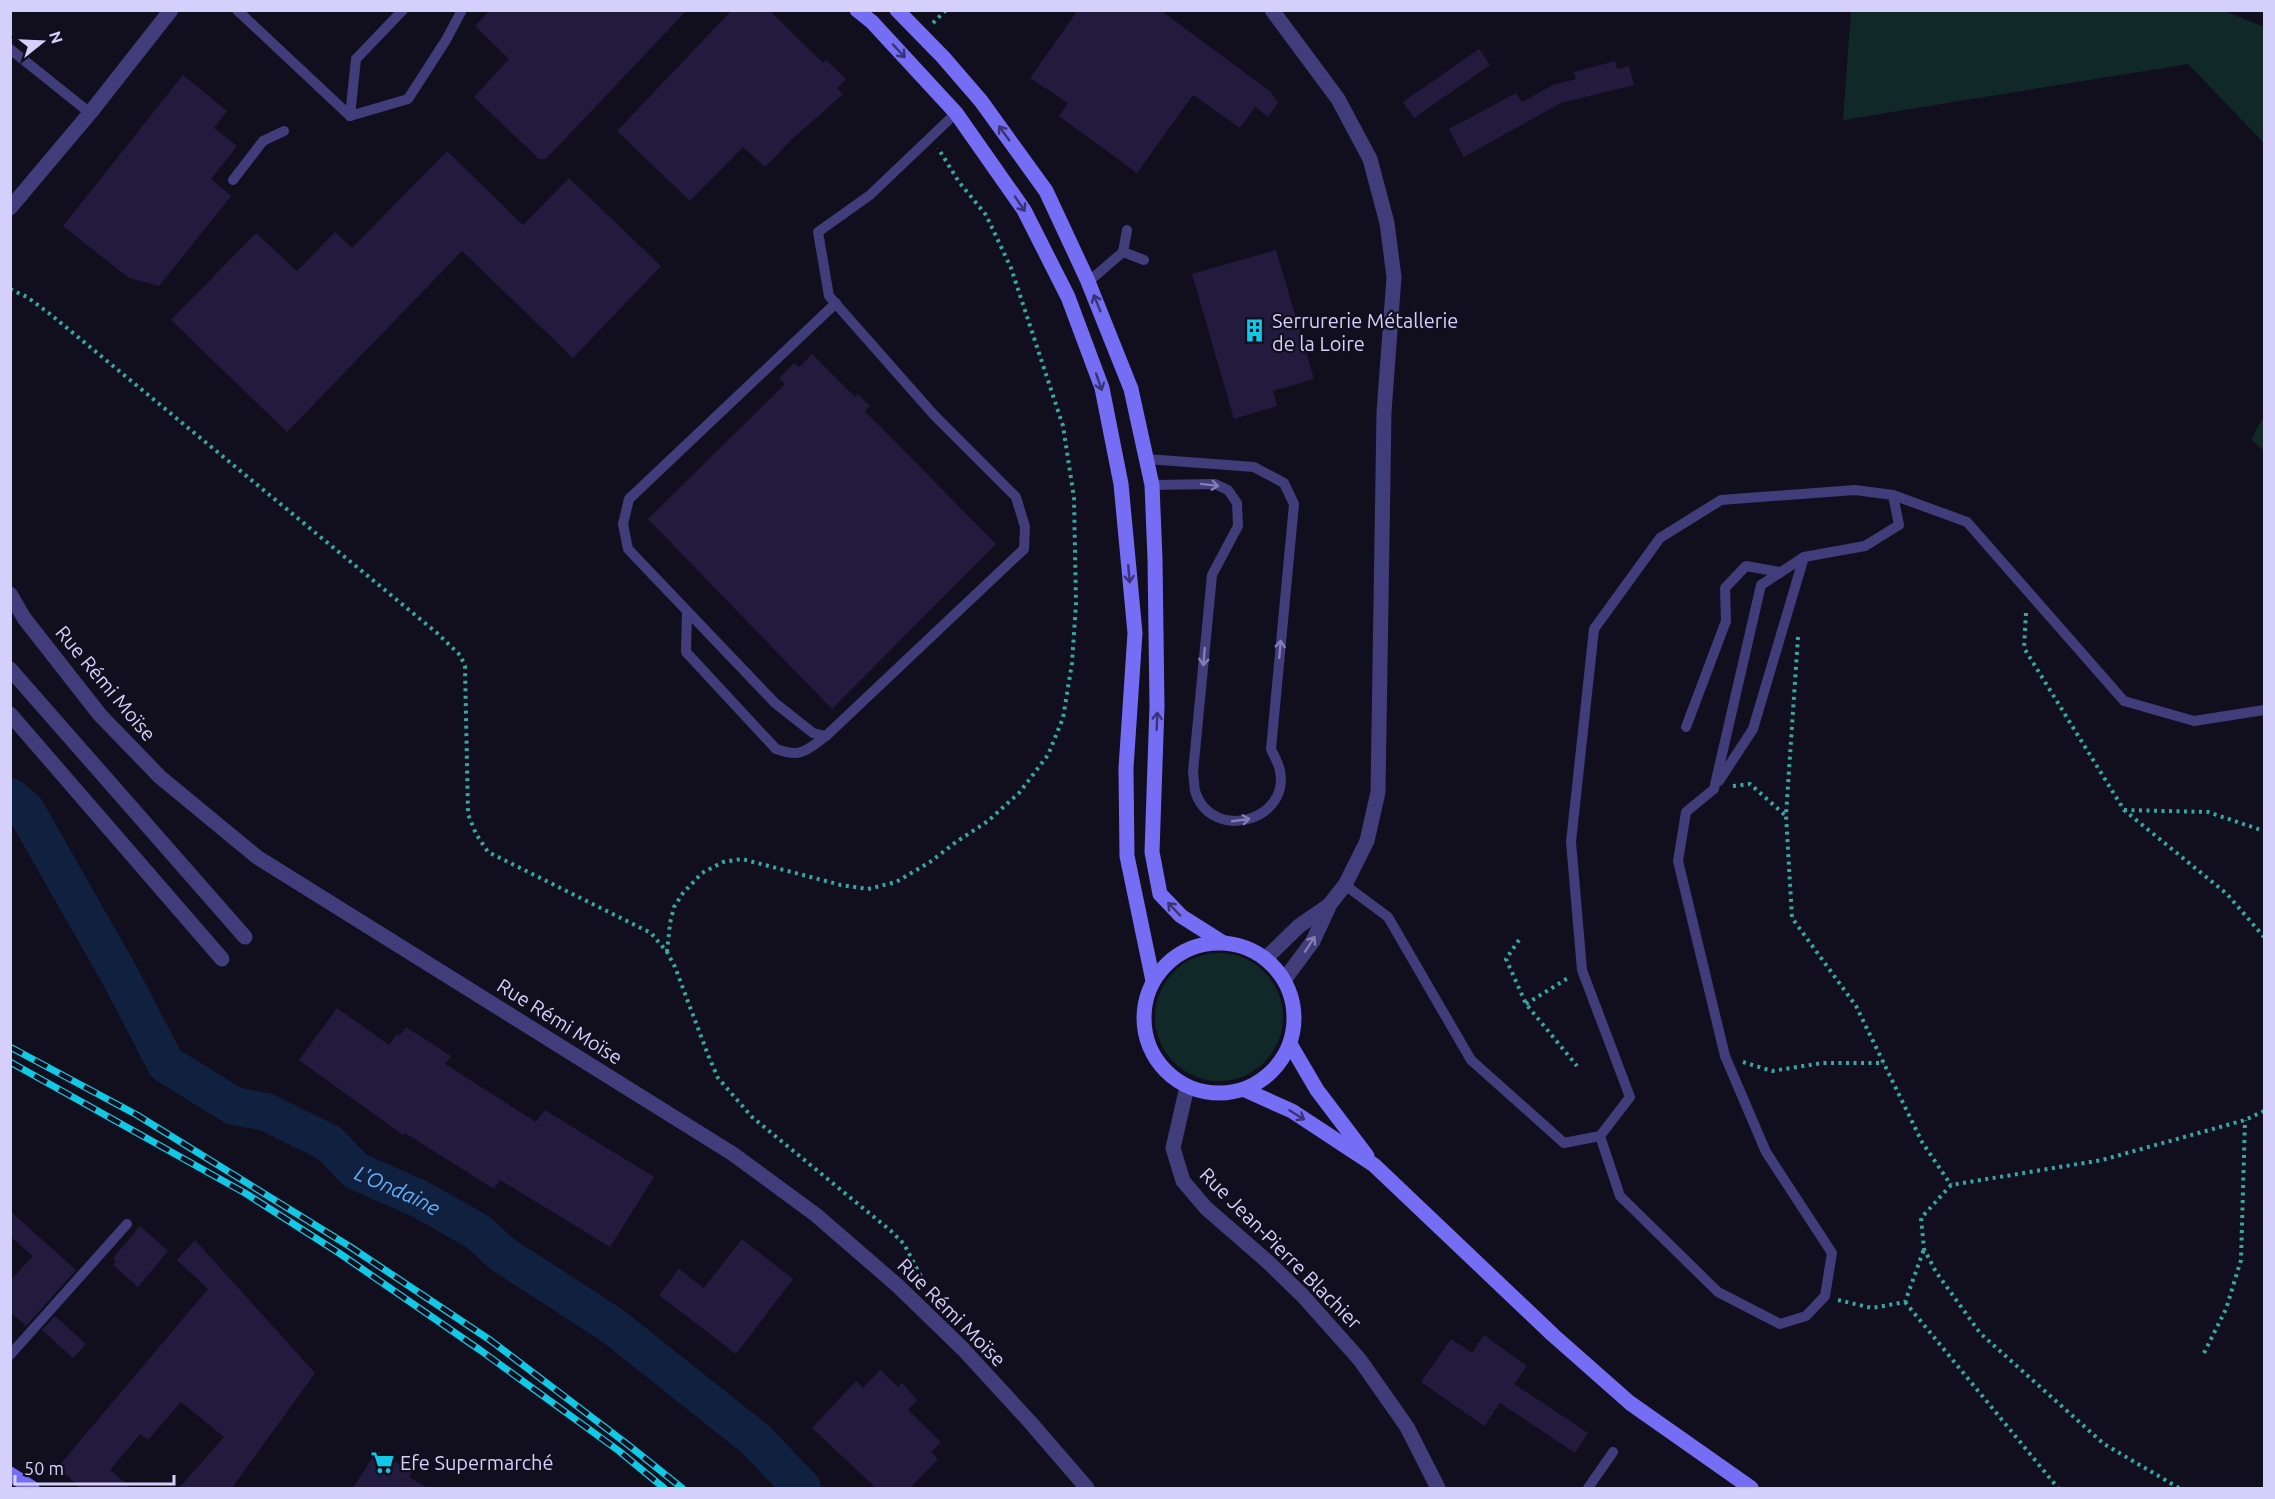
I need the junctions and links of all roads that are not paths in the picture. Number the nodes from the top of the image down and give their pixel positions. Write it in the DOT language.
graph roads {
  1 [pos="171,10"];
  2 [pos="237,10"];
  3 [pos="403,10"];
  4 [pos="462,10"];
  5 [pos="858,10"];
  6 [pos="897,10"];
  7 [pos="1272,10"];
  8 [pos="10,49"];
  9 [pos="90,112"];
  10 [pos="956,113"];
  11 [pos="350,116"];
  12 [pos="284,131"];
  13 [pos="233,180"];
  14 [pos="10,208"];
  15 [pos="1126,230"];
  16 [pos="1123,252"];
  17 [pos="1144,260"];
  18 [pos="1088,282"];
  19 [pos="836,303"];
  20 [pos="1148,459"];
  21 [pos="1152,485"];
  22 [pos="1893,495"];
  23 [pos="1804,557"];
  24 [pos="1780,572"];
  25 [pos="10,594"];
  26 [pos="687,611"];
  27 [pos="10,669"];
  28 [pos="2265,710"];
  29 [pos="10,714"];
  30 [pos="1686,727"];
  31 [pos="826,736"];
  32 [pos="1714,789"];
  33 [pos="1345,885"];
  34 [pos="1330,904"];
  35 [pos="245,937"];
  36 [pos="1222,942"];
  37 [pos="222,959"];
  38 [pos="1265,959"];
  39 [pos="1284,980"];
  40 [pos="1153,981"];
  41 [pos="1290,1044"];
  42 [pos="1187,1087"];
  43 [pos="1245,1089"];
  44 [pos="1600,1136"];
  45 [pos="1374,1165"];
  46 [pos="127,1224"];
  47 [pos="10,1355"];
  48 [pos="1613,1452"];
  49 [pos="10,1474"];
  50 [pos="10,1483"];
  51 [pos="13,1488"];
  52 [pos="32,1488"];
  53 [pos="1087,1488"];
  54 [pos="1438,1488"];
  55 [pos="1588,1488"];
  56 [pos="1751,1488"];
  1 -- 9 [label="street"];
  2 -- 11 [label="lane"];
  3 -- 11 [label="lane"];
  4 -- 11 [label="lane"];
  5 -- 10 [label="main road, one-way"];
  18 -- 6 [label="main road, one-way"];
  7 -- 33 [label="street"];
  8 -- 9 [label="lane"];
  9 -- 14 [label="street"];
  10 -- 19 [label="lane"];
  10 -- 40 [label="main road, one-way"];
  12 -- 13 [label="lane"];
  15 -- 16 [label="lane"];
  16 -- 17 [label="lane"];
  16 -- 18 [label="lane"];
  20 -- 18 [label="main road, one-way"];
  19 -- 26 [label="lane"];
  19 -- 31 [label="lane"];
  20 -- 21 [label="main road"];
  21 -- 20 [label="lane, one-way"];
  36 -- 21 [label="main road, one-way"];
  22 -- 23 [label="lane"];
  22 -- 28 [label="lane"];
  22 -- 44 [label="lane"];
  23 -- 24 [label="lane"];
  23 -- 32 [label="lane"];
  24 -- 30 [label="lane"];
  24 -- 32 [label="lane"];
  25 -- 53 [label="street, Rue Rémi Moïse"];
  26 -- 31 [label="lane"];
  26 -- 31 [label="lane"];
  27 -- 35 [label="street"];
  29 -- 37 [label="street"];
  32 -- 44 [label="lane"];
  33 -- 34 [label="street"];
  33 -- 44 [label="lane"];
  34 -- 38 [label="street"];
  39 -- 34 [label="street, one-way"];
  36 -- 38 [label="main road"];
  36 -- 40 [label="main road"];
  38 -- 39 [label="main road"];
  39 -- 41 [label="main road"];
  40 -- 42 [label="main road"];
  41 -- 43 [label="main road"];
  41 -- 45 [label="main road"];
  42 -- 43 [label="main road"];
  42 -- 54 [label="street, Rue Jean-Pierre Blachier"];
  43 -- 45 [label="main road, one-way"];
  45 -- 56 [label="main road"];
  46 -- 47 [label="lane"];
  48 -- 55 [label="lane"];
  49 -- 52 [label="main road"];
  50 -- 51 [label="main road"];
}
